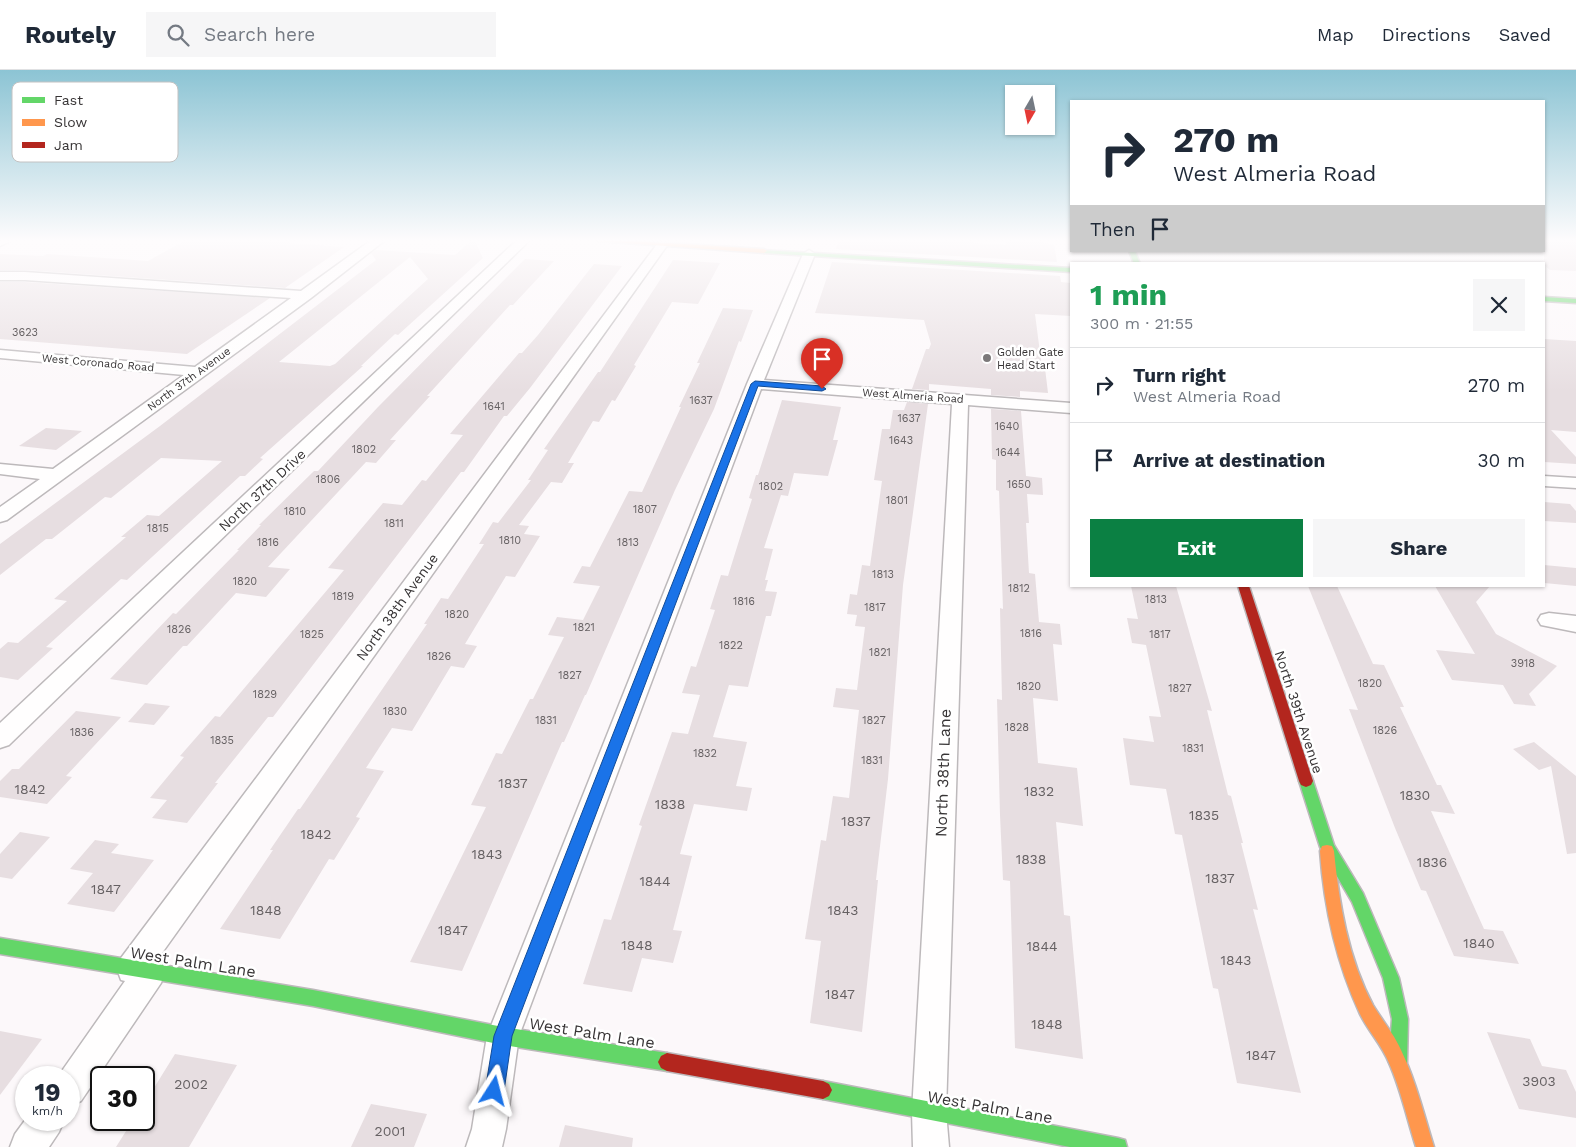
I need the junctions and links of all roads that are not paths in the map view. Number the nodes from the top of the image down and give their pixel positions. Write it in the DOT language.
graph roads {
  1 [pos="251,291"];
  2 [pos="311,291"];
  3 [pos="470,291"];
  4 [pos="629,291"];
  5 [pos="794,291"];
  6 [pos="306,295"];
  7 [pos="1545,299"];
  8 [pos="1576,300"];
  9 [pos="0,354"];
  10 [pos="196,372"];
  11 [pos="755,384"];
  12 [pos="960,400"];
  13 [pos="1070,408"];
  14 [pos="0,469"];
  15 [pos="57,475"];
  16 [pos="1545,481"];
  17 [pos="1576,483"];
  18 [pos="0,516"];
  19 [pos="1242,587"];
  20 [pos="1549,620"];
  21 [pos="1576,624"];
  22 [pos="0,738"];
  23 [pos="1327,847"];
  24 [pos="0,946"];
  25 [pos="141,971"];
  26 [pos="503,1036"];
  27 [pos="1398,1062"];
  28 [pos="80,1071"];
  29 [pos="928,1112"];
  30 [pos="39,1131"];
  31 [pos="28,1147"];
  32 [pos="484,1147"];
  33 [pos="931,1147"];
  34 [pos="1118,1147"];
  35 [pos="1425,1147"];
  1 -- 6 [label="street"];
  2 -- 6 [label="street, North 37th Avenue"];
  3 -- 22 [label="street, North 37th Drive"];
  4 -- 25 [label="street, North 38th Avenue"];
  5 -- 11 [label="street"];
  6 -- 10 [label="street, North 37th Avenue"];
  7 -- 8 [label="street"];
  9 -- 10 [label="street, West Coronado Road"];
  10 -- 15 [label="street, North 37th Avenue"];
  11 -- 12 [label="street, West Almeria Road"];
  11 -- 26 [label="street"];
  12 -- 13 [label="street, West Almeria Road"];
  12 -- 29 [label="street, North 38th Lane"];
  14 -- 15 [label="street"];
  15 -- 18 [label="street, North 37th Avenue"];
  16 -- 17 [label="street"];
  19 -- 23 [label="street, North 39th Avenue"];
  20 -- 21 [label="street"];
  23 -- 27 [label="street, North 39th Avenue"];
  23 -- 27 [label="street, North 39th Avenue"];
  24 -- 25 [label="street, West Palm Lane"];
  25 -- 26 [label="street, West Palm Lane"];
  25 -- 28 [label="street, North 38th Avenue"];
  26 -- 29 [label="street, West Palm Lane"];
  26 -- 32 [label="street"];
  27 -- 35 [label="street, North 39th Avenue"];
  29 -- 33 [label="street, North 38th Lane"];
  29 -- 34 [label="street, West Palm Lane"];
  30 -- 31 [label="street"];
}
